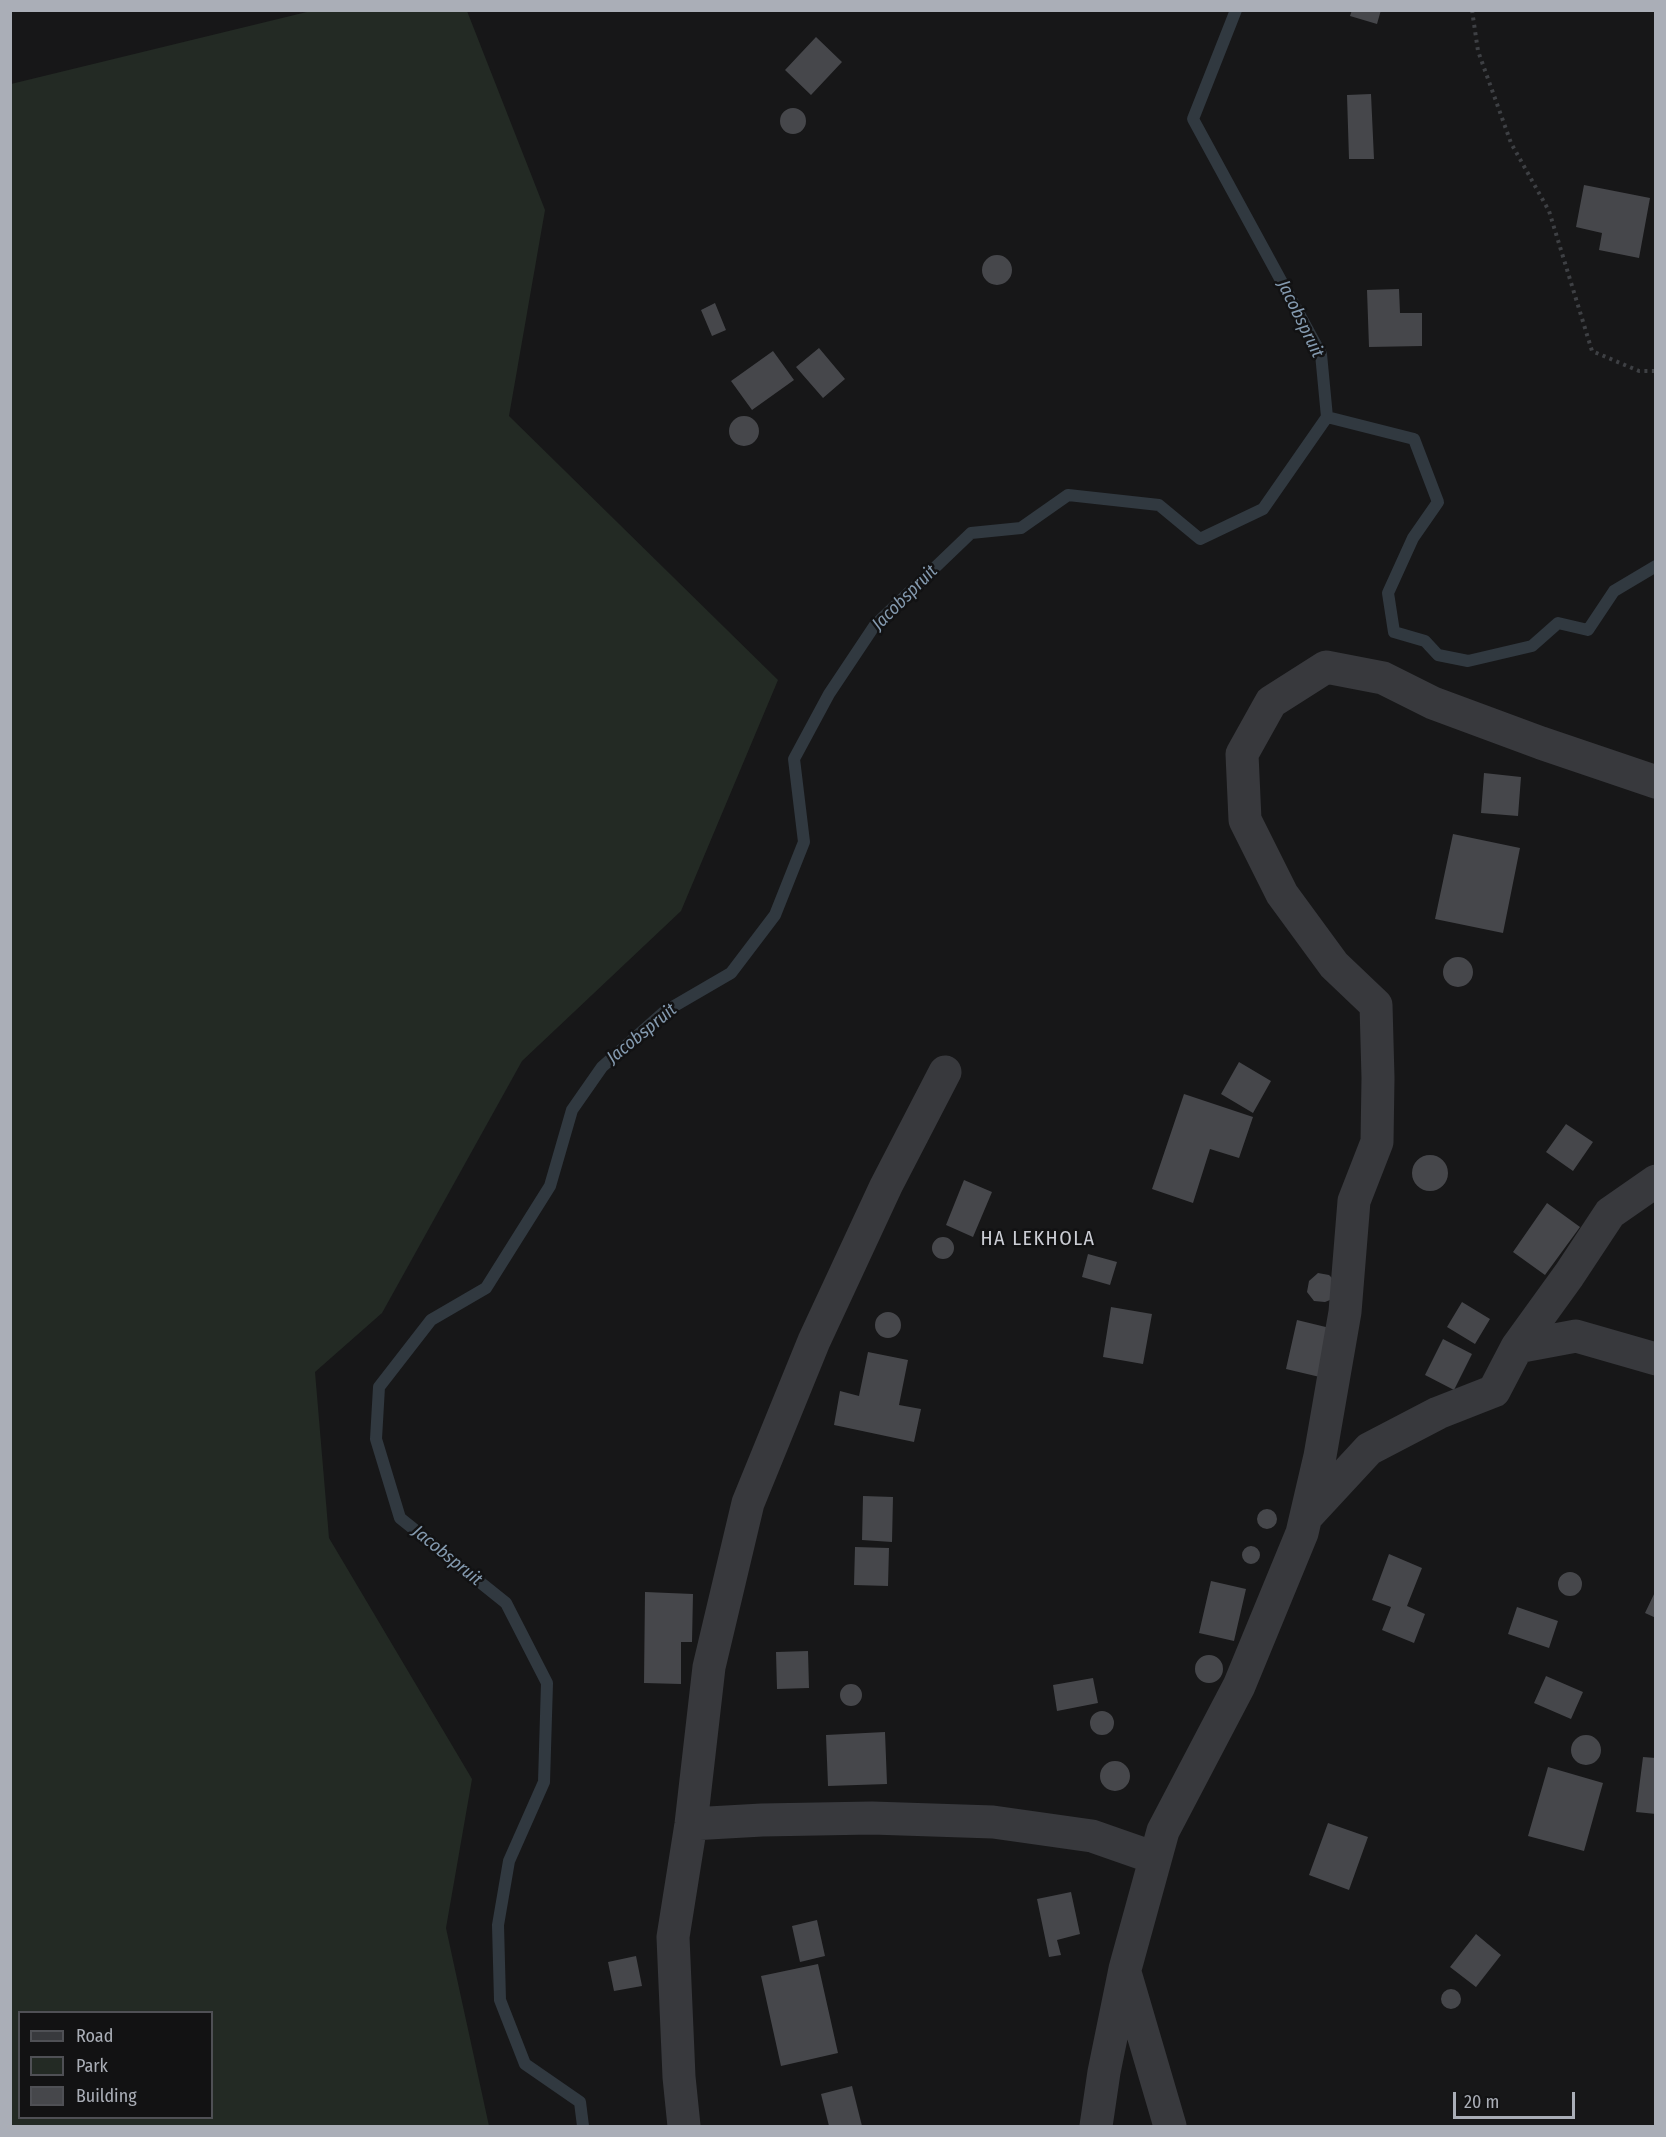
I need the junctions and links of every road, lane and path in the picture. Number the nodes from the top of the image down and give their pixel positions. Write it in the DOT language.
graph roads {
  1 [pos="1472,10"];
  2 [pos="1656,371"];
  3 [pos="1656,782"];
  4 [pos="945,1072"];
  5 [pos="1656,1181"];
  6 [pos="1517,1347"];
  7 [pos="1656,1359"];
  8 [pos="1305,1519"];
  9 [pos="691,1824"];
  10 [pos="1155,1858"];
  11 [pos="1125,1969"];
  12 [pos="684,2127"];
  13 [pos="1096,2127"];
  14 [pos="1170,2127"];
  1 -- 2 [label="path"];
  3 -- 8 [label="street"];
  4 -- 9 [label="street"];
  5 -- 6 [label="street"];
  6 -- 7 [label="street"];
  6 -- 8 [label="street"];
  8 -- 10 [label="street"];
  9 -- 10 [label="street"];
  9 -- 12 [label="street"];
  10 -- 11 [label="street"];
  11 -- 13 [label="street"];
  11 -- 14 [label="street"];
}
